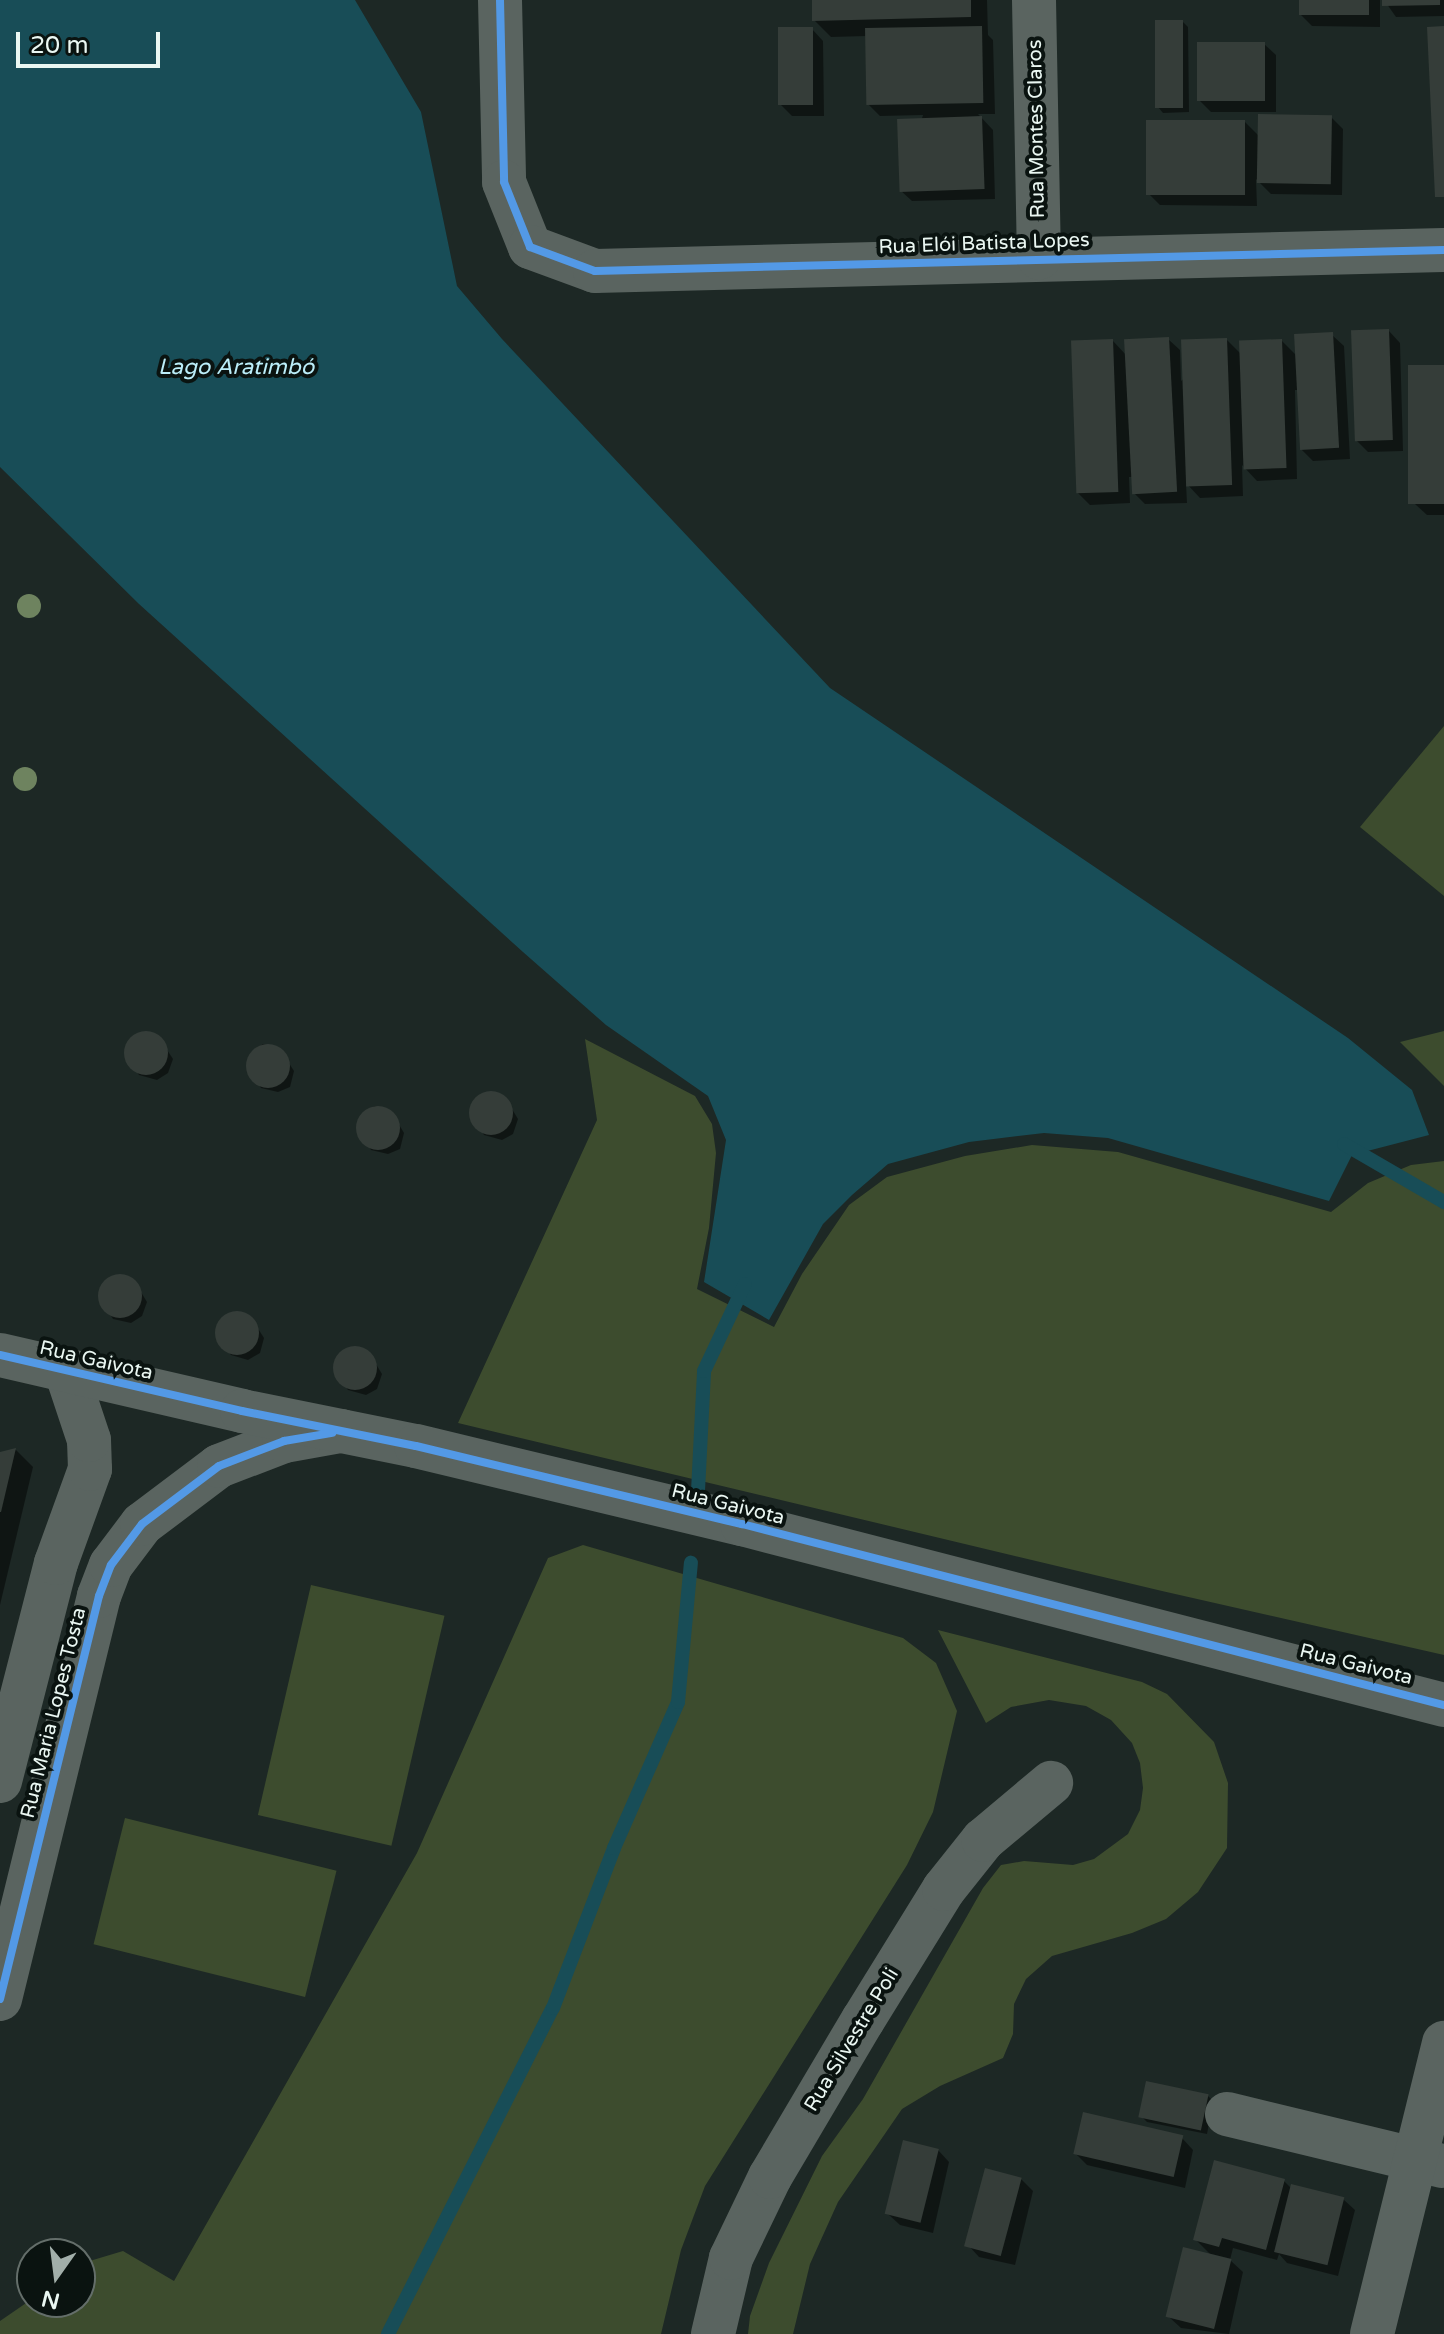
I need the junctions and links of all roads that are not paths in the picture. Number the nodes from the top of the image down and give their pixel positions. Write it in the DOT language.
graph roads {
  1 [pos="500,0"];
  2 [pos="1034,0"];
  3 [pos="1444,250"];
  4 [pos="1039,258"];
  5 [pos="0,1355"];
  6 [pos="66,1371"];
  7 [pos="344,1431"];
  8 [pos="80,1500"];
  9 [pos="127,1542"];
  10 [pos="1444,1705"];
  11 [pos="11,1739"];
  12 [pos="62,1754"];
  13 [pos="0,1781"];
  14 [pos="1051,1783"];
  15 [pos="0,1999"];
  16 [pos="1444,2043"];
  17 [pos="1227,2114"];
  18 [pos="1429,2164"];
  19 [pos="713,2334"];
  20 [pos="1372,2334"];
  1 -- 4 [label="street, Rua Elói Batista Lopes"];
  2 -- 4 [label="street, Rua Montes Claros"];
  3 -- 4 [label="street, Rua Elói Batista Lopes"];
  5 -- 6 [label="street, Rua Gaivota"];
  6 -- 7 [label="street, Rua Gaivota"];
  6 -- 8 [label="street, Rua Maria Lopes Tosta"];
  7 -- 9 [label="street, Rua Maria Lopes Tosta"];
  7 -- 10 [label="street, Rua Gaivota"];
  8 -- 9 [label="street"];
  8 -- 11 [label="street, Rua Maria Lopes Tosta"];
  9 -- 12 [label="street, Rua Maria Lopes Tosta"];
  11 -- 12 [label="street"];
  11 -- 13 [label="street, Rua Maria Lopes Tosta"];
  12 -- 15 [label="street, Rua Maria Lopes Tosta"];
  14 -- 19 [label="street, Rua Silvestre Poli"];
  16 -- 18 [label="street"];
  17 -- 18 [label="street"];
  18 -- 20 [label="street"];
}
